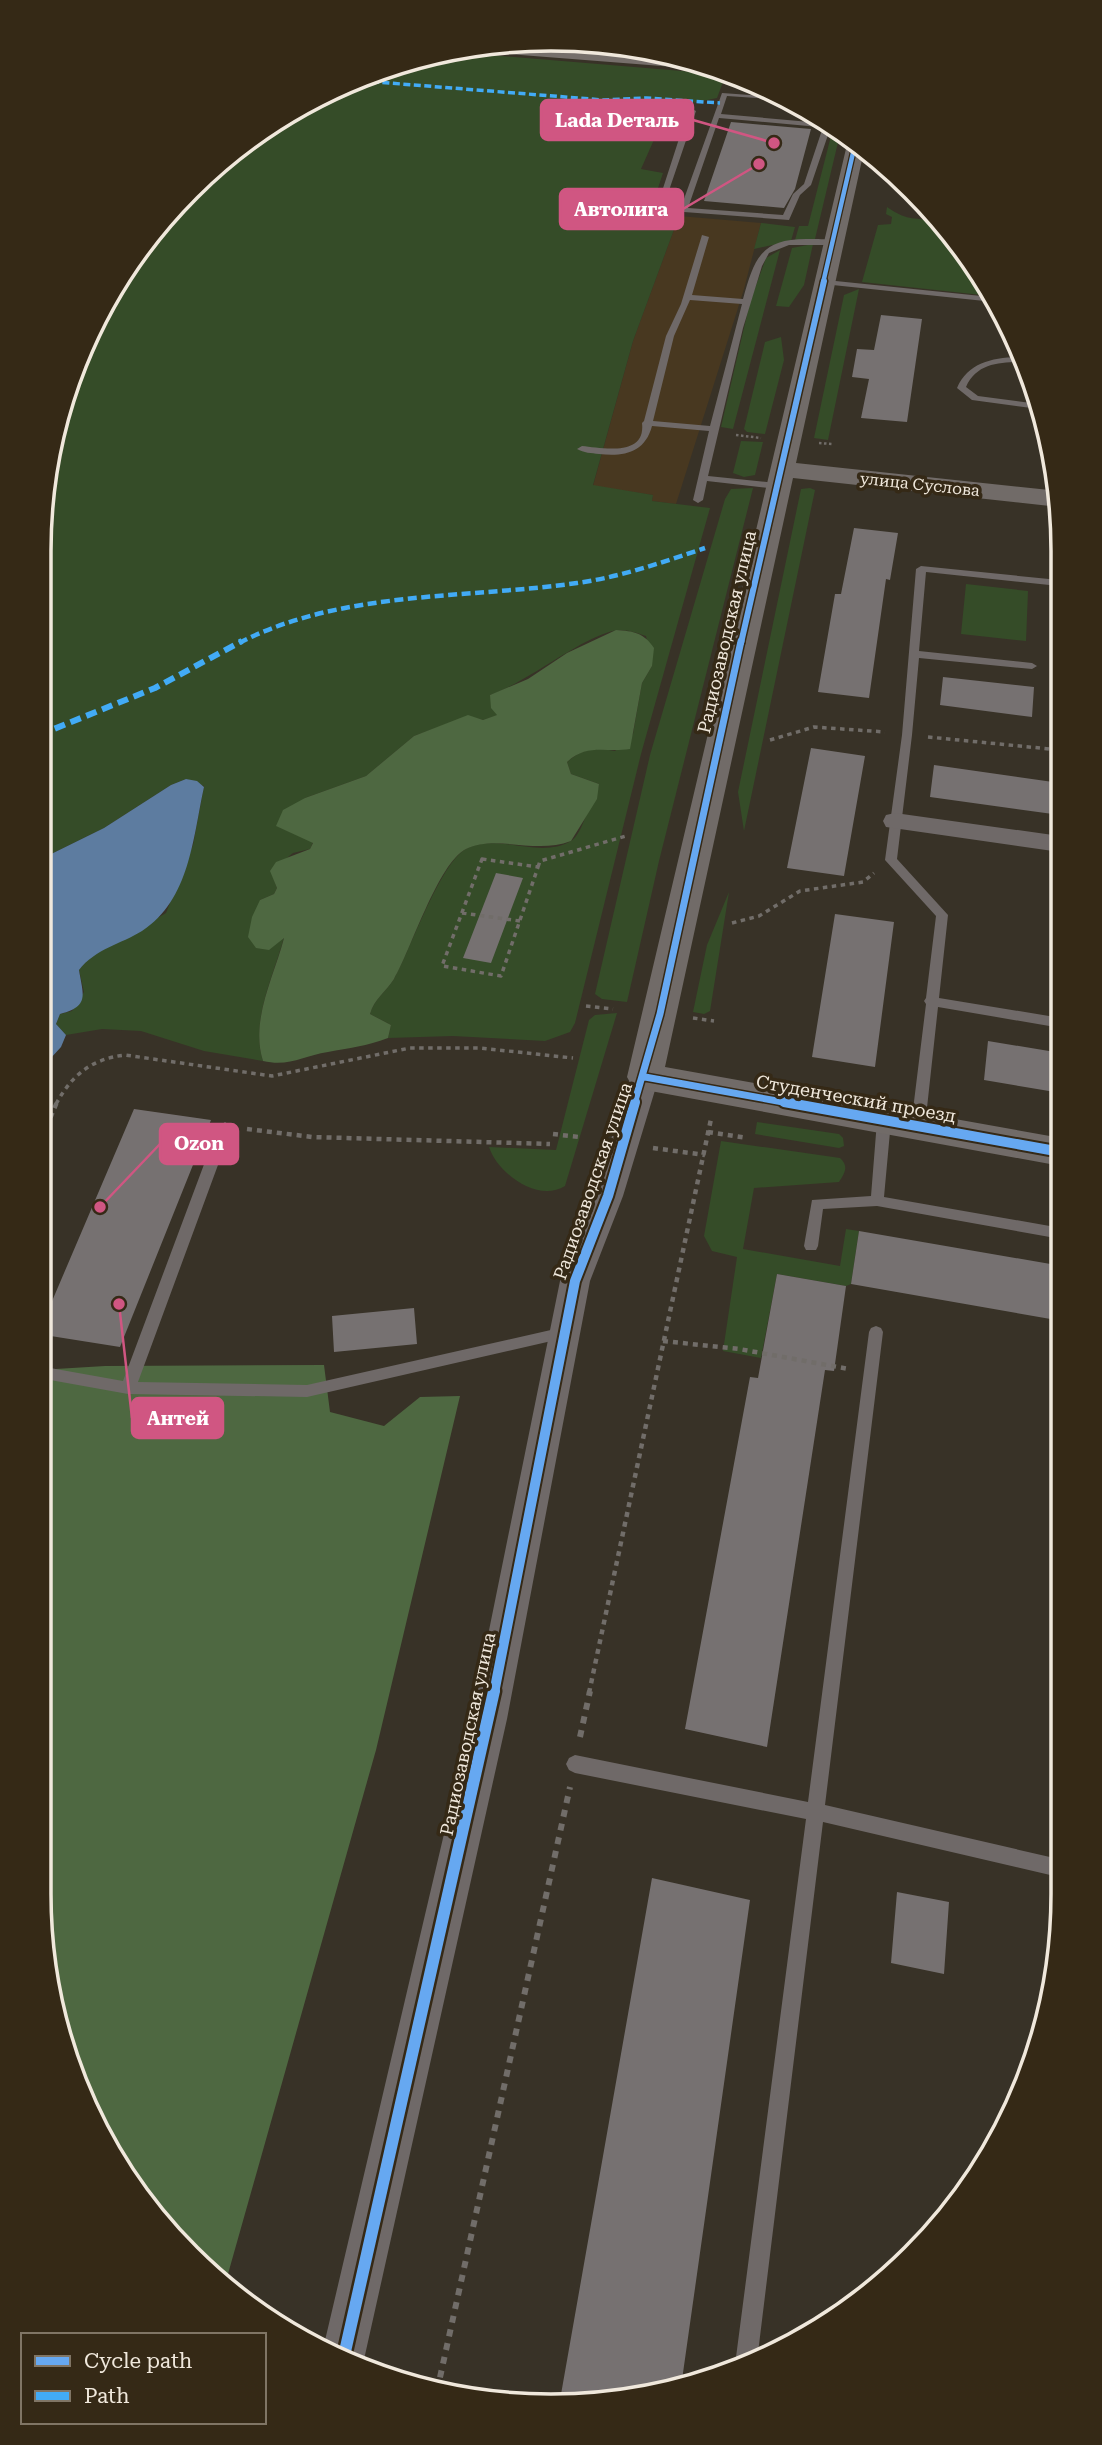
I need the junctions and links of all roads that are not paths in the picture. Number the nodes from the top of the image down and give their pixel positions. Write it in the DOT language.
graph roads {
  1 [pos="542,51"];
  2 [pos="639,58"];
  3 [pos="761,97"];
  4 [pos="692,111"];
  5 [pos="716,116"];
  6 [pos="809,123"];
  7 [pos="825,132"];
  8 [pos="853,152"];
  9 [pos="671,172"];
  10 [pos="696,174"];
  11 [pos="658,211"];
  12 [pos="705,236"];
  13 [pos="834,243"];
  14 [pos="826,282"];
  15 [pos="687,297"];
  16 [pos="983,299"];
  17 [pos="745,302"];
  18 [pos="1013,361"];
  19 [pos="1029,406"];
  20 [pos="646,423"];
  21 [pos="715,429"];
  22 [pos="582,449"];
  23 [pos="779,477"];
  24 [pos="703,478"];
  25 [pos="1048,498"];
  26 [pos="698,500"];
  27 [pos="1051,582"];
  28 [pos="915,654"];
  29 [pos="1032,666"];
  30 [pos="895,821"];
  31 [pos="1051,844"];
  32 [pos="930,1001"];
  33 [pos="1051,1021"];
  34 [pos="645,1077"];
  35 [pos="901,1124"];
  36 [pos="225,1126"];
  37 [pos="1051,1150"];
  38 [pos="877,1202"];
  39 [pos="1051,1232"];
  40 [pos="811,1246"];
  41 [pos="565,1332"];
  42 [pos="876,1332"];
  43 [pos="51,1374"];
  44 [pos="128,1388"];
  45 [pos="575,1764"];
  46 [pos="816,1812"];
  47 [pos="1051,1866"];
  48 [pos="345,2350"];
  49 [pos="747,2354"];
  1 -- 2 [label="highway"];
  3 -- 5 [label="lane"];
  4 -- 9 [label="lane"];
  5 -- 6 [label="lane"];
  5 -- 10 [label="lane"];
  7 -- 10 [label="lane"];
  8 -- 13 [label="street, Радиозаводская улица"];
  9 -- 10 [label="lane"];
  9 -- 11 [label="lane"];
  12 -- 15 [label="lane"];
  13 -- 14 [label="street, Радиозаводская улица"];
  13 -- 17 [label="lane"];
  14 -- 16 [label="lane"];
  14 -- 23 [label="street, Радиозаводская улица"];
  15 -- 17 [label="lane"];
  15 -- 20 [label="lane"];
  17 -- 21 [label="lane"];
  18 -- 19 [label="lane"];
  20 -- 21 [label="lane"];
  20 -- 22 [label="lane"];
  21 -- 24 [label="lane"];
  23 -- 24 [label="lane"];
  23 -- 25 [label="street, улица Суслова"];
  23 -- 34 [label="street, Радиозаводская улица"];
  24 -- 26 [label="lane"];
  27 -- 28 [label="lane"];
  28 -- 29 [label="lane"];
  28 -- 30 [label="lane"];
  30 -- 31 [label="street"];
  30 -- 32 [label="lane"];
  32 -- 33 [label="lane"];
  32 -- 35 [label="lane"];
  34 -- 35 [label="street, Студенческий проезд"];
  34 -- 41 [label="street, Радиозаводская улица"];
  35 -- 37 [label="street, Студенческий проезд"];
  35 -- 38 [label="lane"];
  36 -- 44 [label="lane"];
  38 -- 39 [label="lane"];
  38 -- 40 [label="lane"];
  41 -- 44 [label="lane"];
  41 -- 48 [label="street, Радиозаводская улица"];
  42 -- 46 [label="lane"];
  43 -- 44 [label="lane"];
  45 -- 46 [label="lane"];
  46 -- 47 [label="lane"];
  46 -- 49 [label="lane"];
}
